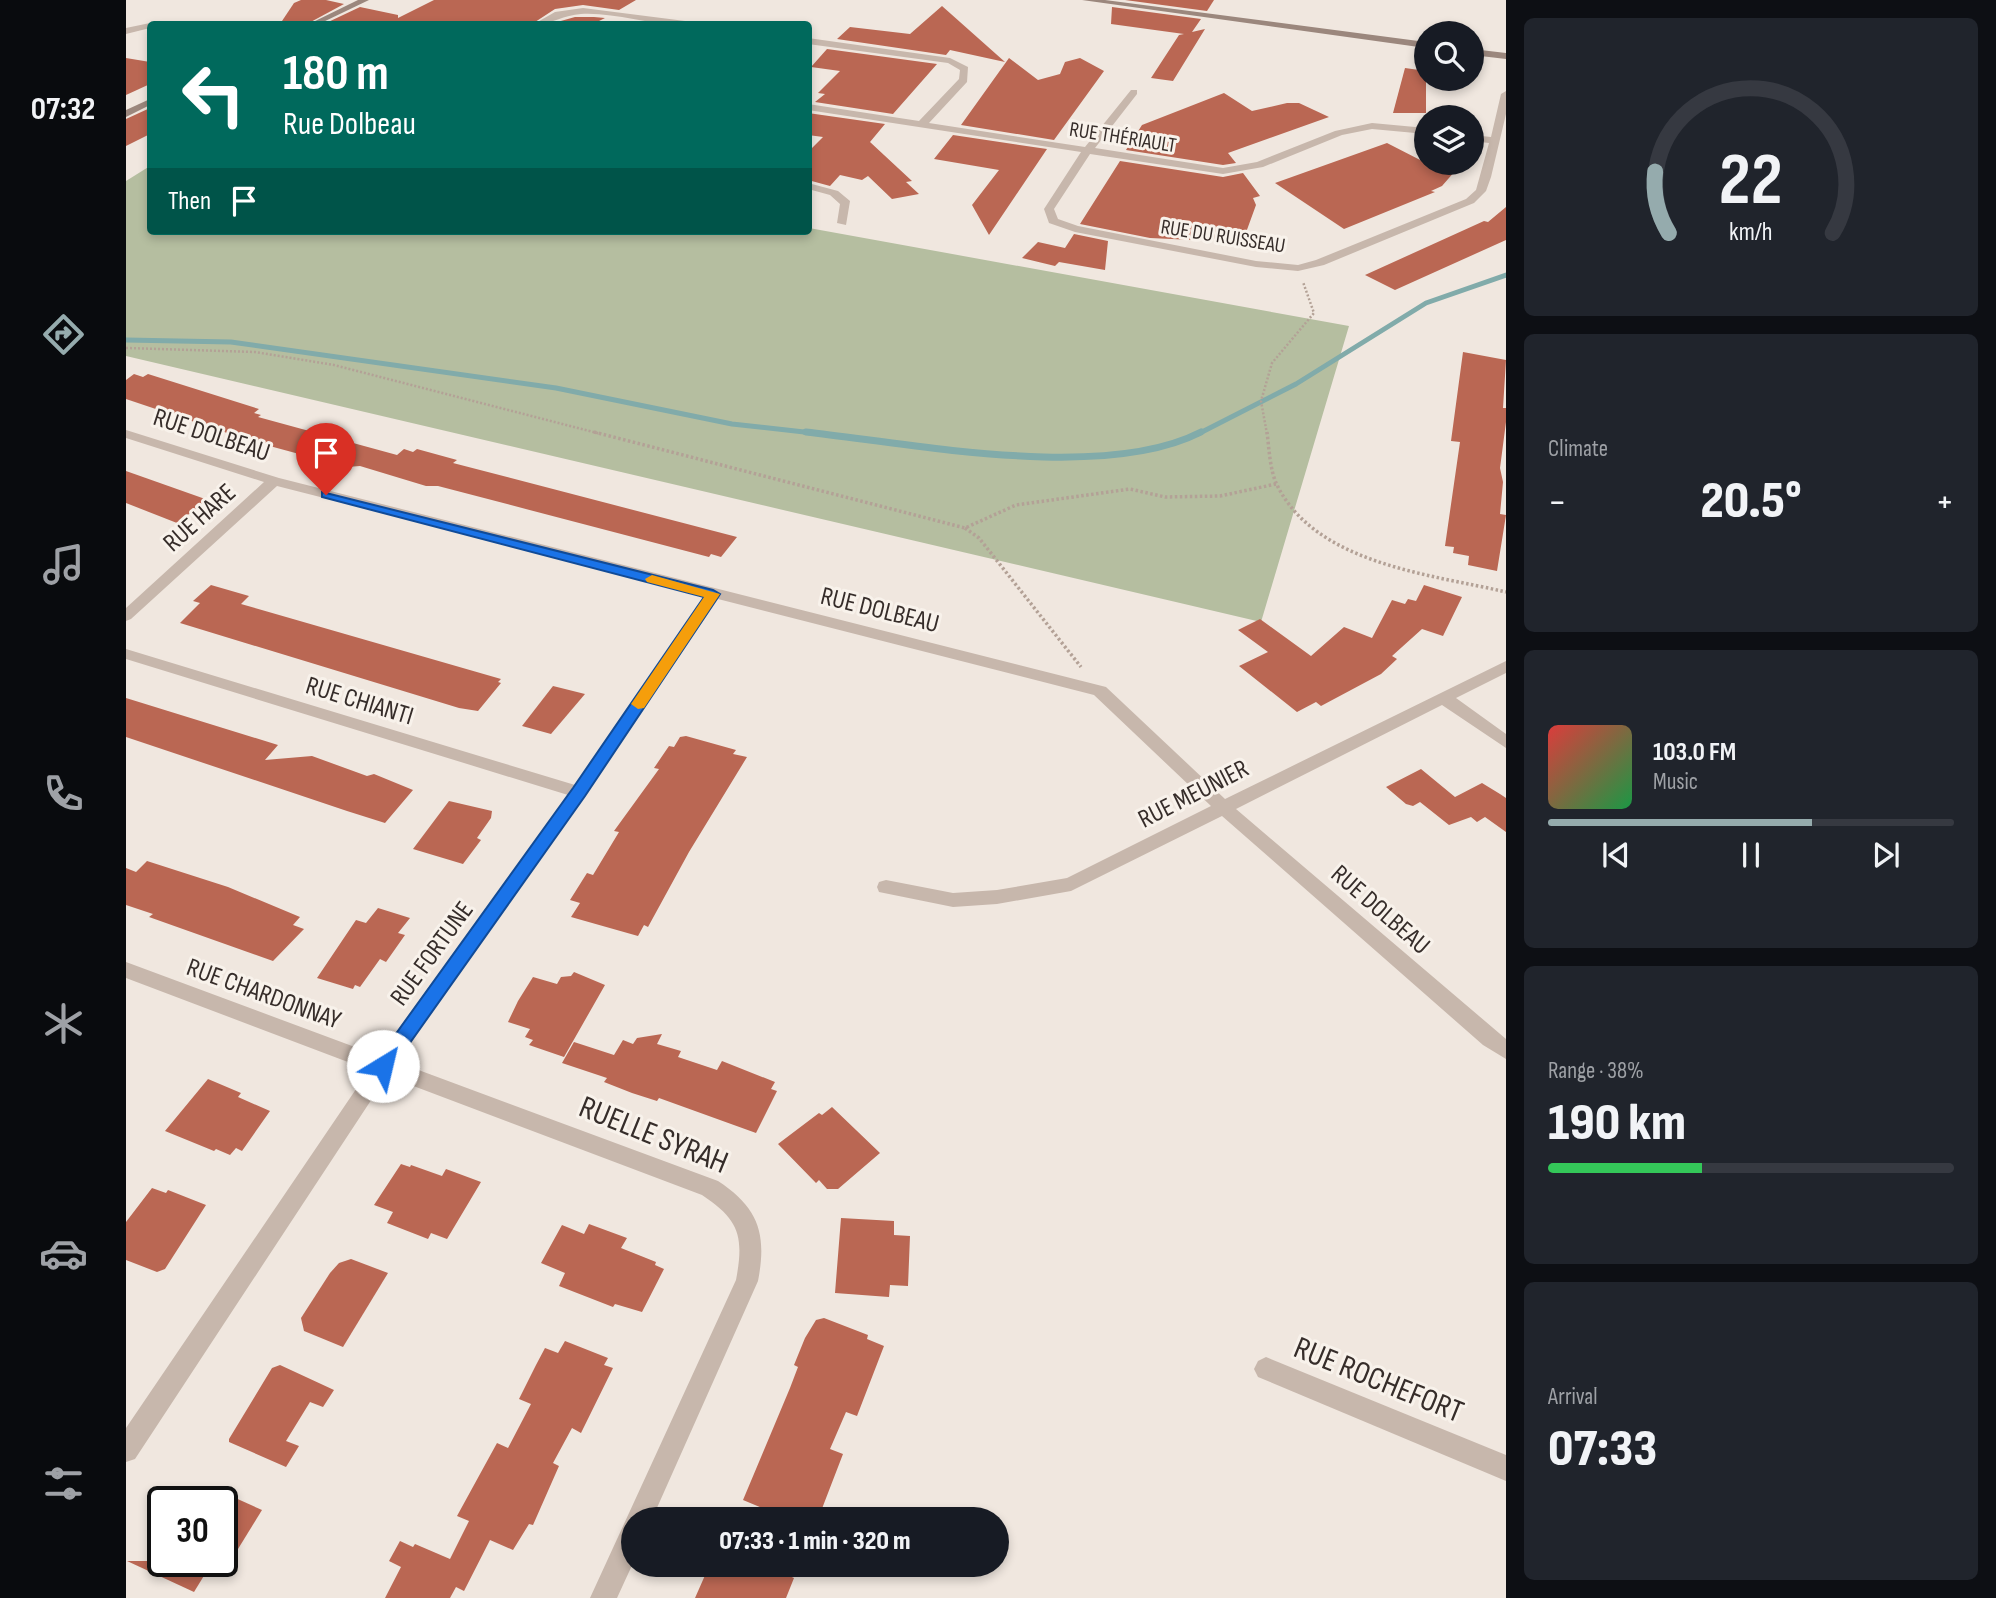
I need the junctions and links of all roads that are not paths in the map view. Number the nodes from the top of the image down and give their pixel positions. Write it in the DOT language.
graph roads {
  1 [pos="365,0"];
  2 [pos="1086,0"];
  3 [pos="320,21"];
  4 [pos="543,21"];
  5 [pos="661,21"];
  6 [pos="147,27"];
  7 [pos="126,31"];
  8 [pos="812,42"];
  9 [pos="1414,44"];
  10 [pos="1484,53"];
  11 [pos="1506,56"];
  12 [pos="1134,92"];
  13 [pos="1506,94"];
  14 [pos="147,104"];
  15 [pos="812,108"];
  16 [pos="126,114"];
  17 [pos="922,124"];
  18 [pos="1414,130"];
  19 [pos="1484,140"];
  20 [pos="1495,141"];
  21 [pos="1087,151"];
  22 [pos="812,187"];
  23 [pos="842,223"];
  24 [pos="126,434"];
  25 [pos="274,481"];
  26 [pos="713,594"];
  27 [pos="126,616"];
  28 [pos="126,654"];
  29 [pos="1506,666"];
  30 [pos="1443,697"];
  31 [pos="1506,742"];
  32 [pos="579,792"];
  33 [pos="1223,807"];
  34 [pos="886,887"];
  35 [pos="126,970"];
  36 [pos="1506,1050"];
  37 [pos="383,1066"];
  38 [pos="1266,1368"];
  39 [pos="126,1450"];
  40 [pos="1506,1468"];
  41 [pos="644,1507"];
  42 [pos="621,1559"];
  43 [pos="603,1598"];
  1 -- 3 [label="street"];
  2 -- 9 [label="street"];
  4 -- 5 [label="street"];
  6 -- 7 [label="street"];
  8 -- 17 [label="street"];
  10 -- 11 [label="street"];
  12 -- 21 [label="street"];
  13 -- 20 [label="street, RUE DU RUISSEAU"];
  14 -- 16 [label="street"];
  15 -- 17 [label="street, RUE THÉRIAULT"];
  17 -- 21 [label="street, RUE THÉRIAULT"];
  18 -- 21 [label="street, RUE THÉRIAULT"];
  19 -- 20 [label="street"];
  20 -- 21 [label="street, RUE DU RUISSEAU"];
  22 -- 23 [label="street"];
  24 -- 25 [label="street, RUE DOLBEAU"];
  25 -- 26 [label="street, RUE DOLBEAU"];
  25 -- 27 [label="street, RUE HARE"];
  26 -- 32 [label="street, RUE FORTUNE"];
  26 -- 33 [label="street, RUE DOLBEAU"];
  28 -- 32 [label="street, RUE CHIANTI"];
  29 -- 30 [label="street, RUE MEUNIER"];
  30 -- 31 [label="street"];
  30 -- 33 [label="street, RUE MEUNIER"];
  32 -- 37 [label="street, RUE FORTUNE"];
  33 -- 34 [label="street, RUE MEUNIER"];
  33 -- 36 [label="street, RUE DOLBEAU"];
  35 -- 37 [label="street, RUE CHARDONNAY"];
  37 -- 39 [label="street, RUE FORTUNE"];
  37 -- 41 [label="street, RUELLE SYRAH"];
  38 -- 40 [label="street, RUE ROCHEFORT"];
  42 -- 43 [label="street"];
}
